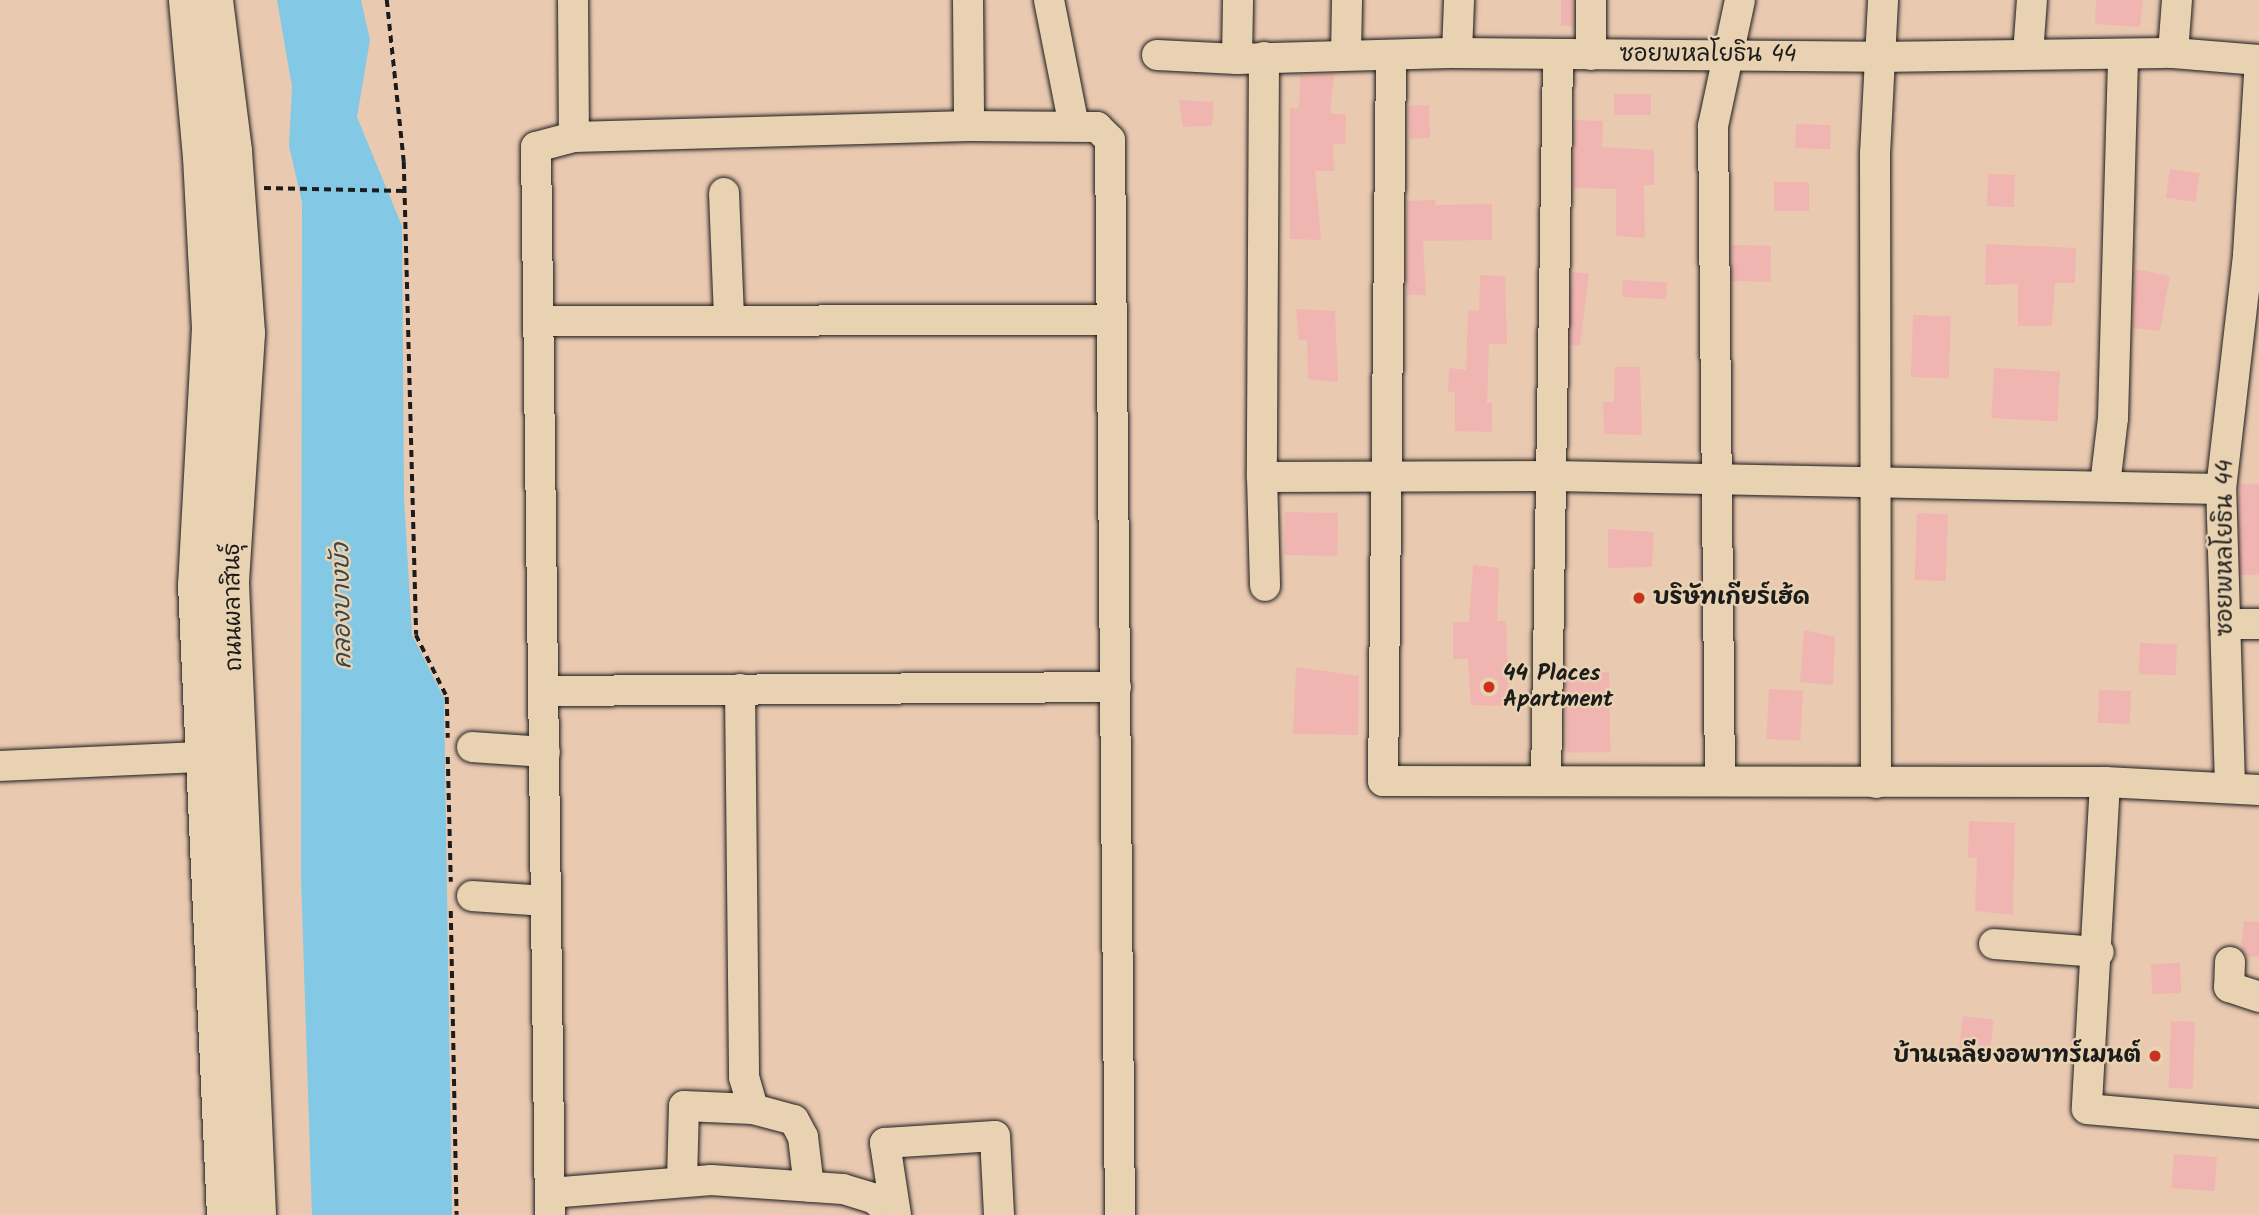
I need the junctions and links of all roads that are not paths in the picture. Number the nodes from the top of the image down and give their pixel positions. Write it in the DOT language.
graph roads {
  1 [pos="187,0"];
  2 [pos="214,0"];
  3 [pos="573,0"];
  4 [pos="968,0"];
  5 [pos="1049,0"];
  6 [pos="1238,0"];
  7 [pos="1348,0"];
  8 [pos="1459,0"];
  9 [pos="1591,0"];
  10 [pos="1740,0"];
  11 [pos="1883,0"];
  12 [pos="2032,0"];
  13 [pos="2178,0"];
  14 [pos="1457,53"];
  15 [pos="2174,53"];
  16 [pos="1346,54"];
  17 [pos="1727,54"];
  18 [pos="2028,54"];
  19 [pos="1157,55"];
  20 [pos="1558,55"];
  21 [pos="1591,55"];
  22 [pos="2123,56"];
  23 [pos="1391,57"];
  24 [pos="1877,57"];
  25 [pos="1251,58"];
  26 [pos="2259,60"];
  27 [pos="2259,73"];
  28 [pos="969,126"];
  29 [pos="1074,127"];
  30 [pos="574,137"];
  31 [pos="724,193"];
  32 [pos="729,320"];
  33 [pos="1112,320"];
  34 [pos="538,321"];
  35 [pos="1388,475"];
  36 [pos="1554,476"];
  37 [pos="1262,477"];
  38 [pos="1715,480"];
  39 [pos="1876,484"];
  40 [pos="2105,485"];
  41 [pos="2221,489"];
  42 [pos="1265,586"];
  43 [pos="2225,624"];
  44 [pos="2259,624"];
  45 [pos="1115,687"];
  46 [pos="740,689"];
  47 [pos="544,691"];
  48 [pos="456,747"];
  49 [pos="545,752"];
  50 [pos="240,754"];
  51 [pos="201,757"];
  52 [pos="0,766"];
  53 [pos="1720,780"];
  54 [pos="1546,781"];
  55 [pos="2105,782"];
  56 [pos="1876,783"];
  57 [pos="2230,786"];
  58 [pos="2259,790"];
  59 [pos="458,899"];
  60 [pos="546,901"];
  61 [pos="1994,944"];
  62 [pos="2099,952"];
  63 [pos="2230,962"];
  64 [pos="2259,997"];
  65 [pos="753,1109"];
  66 [pos="2259,1124"];
  67 [pos="682,1182"];
  68 [pos="808,1187"];
  69 [pos="550,1204"];
  70 [pos="225,1215"];
  71 [pos="257,1215"];
  72 [pos="894,1215"];
  73 [pos="999,1215"];
  74 [pos="1120,1215"];
  1 -- 51 [label="main road, ถนนผลาสินธุ์"];
  2 -- 50 [label="main road, ถนนผลาสินธุ์"];
  3 -- 30 [label="street"];
  4 -- 28 [label="street"];
  5 -- 29 [label="street"];
  6 -- 25 [label="street"];
  7 -- 16 [label="street"];
  8 -- 14 [label="street"];
  9 -- 21 [label="street"];
  10 -- 17 [label="street"];
  11 -- 24 [label="street"];
  12 -- 18 [label="street"];
  13 -- 15 [label="street"];
  14 -- 20 [label="street, ซอยพหลโยธิน 44"];
  14 -- 23 [label="street, ซอยพหลโยธิน 44"];
  15 -- 22 [label="street, ซอยพหลโยธิน 44"];
  15 -- 26 [label="street, ซอยพหลโยธิน 44"];
  16 -- 23 [label="street, ซอยพหลโยธิน 44"];
  16 -- 25 [label="street, ซอยพหลโยธิน 44"];
  17 -- 21 [label="street, ซอยพหลโยธิน 44"];
  17 -- 24 [label="street, ซอยพหลโยธิน 44"];
  17 -- 38 [label="street"];
  18 -- 22 [label="street, ซอยพหลโยธิน 44"];
  18 -- 24 [label="street, ซอยพหลโยธิน 44"];
  19 -- 25 [label="street, ซอยพหลโยธิน 44"];
  20 -- 21 [label="street, ซอยพหลโยธิน 44"];
  20 -- 36 [label="street"];
  22 -- 40 [label="street"];
  23 -- 35 [label="street"];
  24 -- 39 [label="street"];
  25 -- 37 [label="street"];
  27 -- 41 [label="street, ซอยพหลโยธิน 44"];
  28 -- 29 [label="street"];
  28 -- 30 [label="street"];
  29 -- 33 [label="street"];
  30 -- 34 [label="street"];
  31 -- 32 [label="street"];
  32 -- 33 [label="street"];
  32 -- 34 [label="street"];
  33 -- 45 [label="street"];
  34 -- 47 [label="street"];
  35 -- 36 [label="street"];
  35 -- 37 [label="street"];
  35 -- 54 [label="street"];
  36 -- 38 [label="street"];
  36 -- 54 [label="street"];
  37 -- 42 [label="street"];
  38 -- 39 [label="street"];
  38 -- 53 [label="street"];
  39 -- 40 [label="street"];
  39 -- 56 [label="street"];
  40 -- 41 [label="street"];
  41 -- 43 [label="street, ซอยพหลโยธิน 44"];
  43 -- 44 [label="street"];
  43 -- 57 [label="street, ซอยพหลโยธิน 44"];
  45 -- 46 [label="street"];
  45 -- 74 [label="street"];
  46 -- 47 [label="street"];
  46 -- 65 [label="street"];
  47 -- 49 [label="street"];
  48 -- 49 [label="street"];
  49 -- 60 [label="street"];
  50 -- 51 [label="main road"];
  50 -- 71 [label="main road, ถนนผลาสินธุ์"];
  51 -- 52 [label="street"];
  51 -- 70 [label="main road, ถนนผลาสินธุ์"];
  53 -- 54 [label="street"];
  53 -- 56 [label="street"];
  55 -- 56 [label="street"];
  55 -- 57 [label="street"];
  55 -- 62 [label="street"];
  57 -- 58 [label="street"];
  59 -- 60 [label="street"];
  60 -- 69 [label="street"];
  61 -- 62 [label="street"];
  62 -- 66 [label="street"];
  63 -- 64 [label="street"];
  65 -- 67 [label="street"];
  65 -- 68 [label="street"];
  67 -- 68 [label="street"];
  67 -- 69 [label="street"];
  68 -- 72 [label="street"];
  72 -- 73 [label="street"];
}
